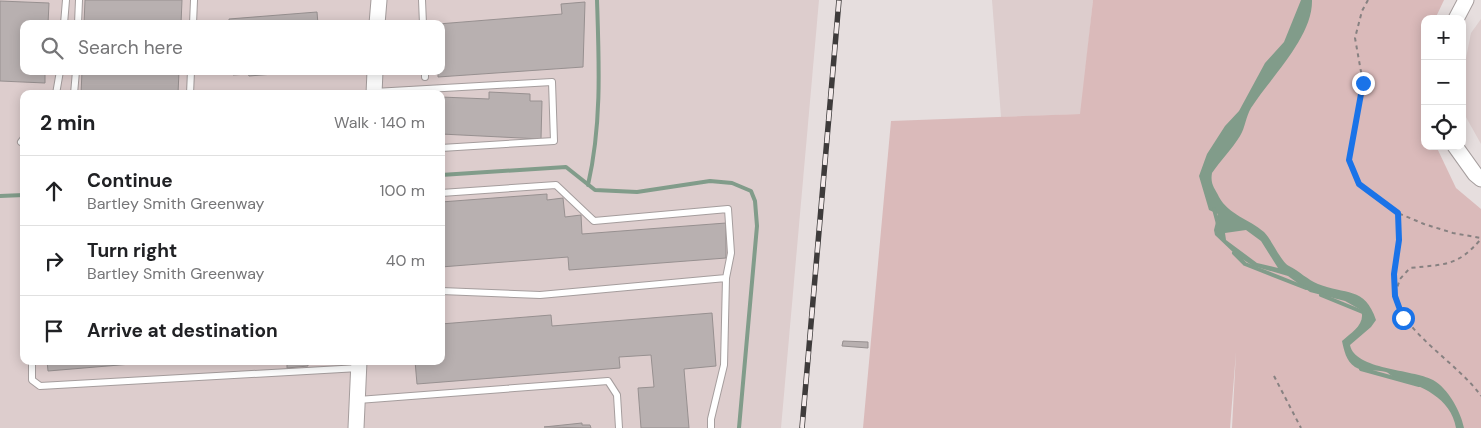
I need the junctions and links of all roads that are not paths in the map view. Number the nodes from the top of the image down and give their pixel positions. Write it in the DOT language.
graph roads {
  1 [pos="66,0"];
  2 [pos="79,0"];
  3 [pos="194,0"];
  4 [pos="379,0"];
  5 [pos="422,0"];
  6 [pos="1466,0"];
  7 [pos="1458,15"];
  8 [pos="64,20"];
  9 [pos="78,20"];
  10 [pos="193,20"];
  11 [pos="377,20"];
  12 [pos="423,20"];
  13 [pos="59,75"];
  14 [pos="76,75"];
  15 [pos="191,75"];
  16 [pos="375,75"];
  17 [pos="57,90"];
  18 [pos="74,90"];
  19 [pos="190,90"];
  20 [pos="374,90"];
  21 [pos="423,90"];
  22 [pos="445,148"];
  23 [pos="1458,150"];
  24 [pos="1481,179"];
  25 [pos="445,193"];
  26 [pos="726,278"];
  27 [pos="445,290"];
  28 [pos="32,365"];
  29 [pos="359,365"];
  30 [pos="357,401"];
  31 [pos="356,428"];
  32 [pos="619,428"];
  33 [pos="711,428"];
  1 -- 8 [label="lane"];
  2 -- 9 [label="lane"];
  3 -- 10 [label="lane"];
  4 -- 11 [label="street"];
  5 -- 12 [label="lane"];
  6 -- 7 [label="street"];
  13 -- 17 [label="lane"];
  14 -- 18 [label="lane"];
  15 -- 19 [label="lane"];
  16 -- 20 [label="street"];
  21 -- 22 [label="lane"];
  23 -- 24 [label="street"];
  25 -- 26 [label="lane"];
  26 -- 27 [label="lane"];
  26 -- 33 [label="lane"];
  28 -- 29 [label="lane"];
  29 -- 30 [label="street"];
  30 -- 31 [label="street"];
  30 -- 32 [label="lane"];
}
